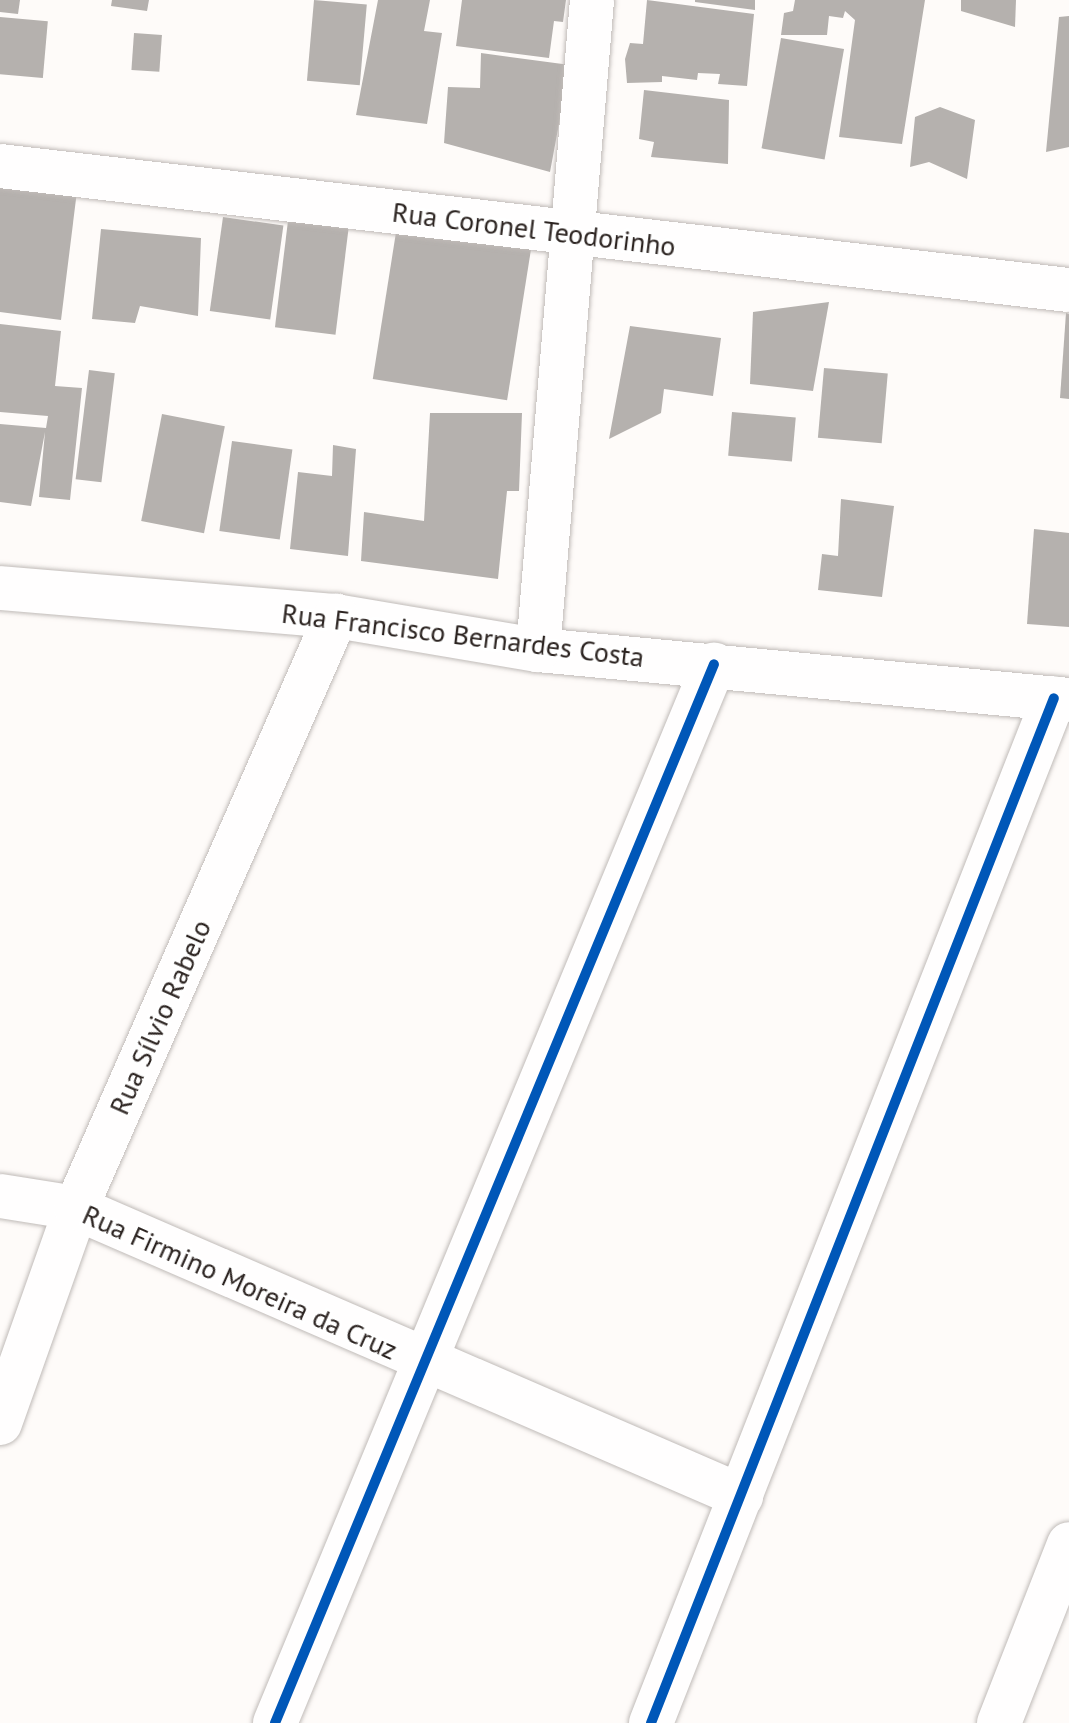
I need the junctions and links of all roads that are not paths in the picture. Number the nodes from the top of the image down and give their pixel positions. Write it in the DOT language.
graph roads {
  1 [pos="592,0"];
  2 [pos="0,166"];
  3 [pos="572,234"];
  4 [pos="1069,290"];
  5 [pos="0,588"];
  6 [pos="336,616"];
  7 [pos="538,650"];
  8 [pos="714,664"];
  9 [pos="1062,699"];
  10 [pos="0,1196"];
  11 [pos="76,1208"];
  12 [pos="420,1362"];
  13 [pos="0,1423"];
  14 [pos="741,1496"];
  15 [pos="1065,1566"];
  16 [pos="275,1723"];
  17 [pos="651,1723"];
  18 [pos="999,1723"];
  1 -- 3 [label="street"];
  2 -- 3 [label="street, Rua Coronel Teodorinho"];
  3 -- 4 [label="street, Rua Coronel Teodorinho"];
  3 -- 7 [label="street"];
  5 -- 6 [label="street, Rua Francisco Bernardes Costa"];
  6 -- 7 [label="street, Rua Francisco Bernardes Costa"];
  6 -- 11 [label="street, Rua Sílvio Rabelo"];
  7 -- 8 [label="street, Rua Francisco Bernardes Costa"];
  8 -- 9 [label="street, Rua Francisco Bernardes Costa"];
  8 -- 12 [label="street"];
  9 -- 14 [label="street"];
  10 -- 11 [label="street, Rua Firmino Moreira da Cruz"];
  11 -- 12 [label="street, Rua Firmino Moreira da Cruz"];
  11 -- 13 [label="street, Rua Sílvio Rabelo"];
  12 -- 14 [label="street, Rua Firmino Moreira da Cruz"];
  12 -- 16 [label="street"];
  14 -- 17 [label="street"];
  15 -- 18 [label="street"];
}
